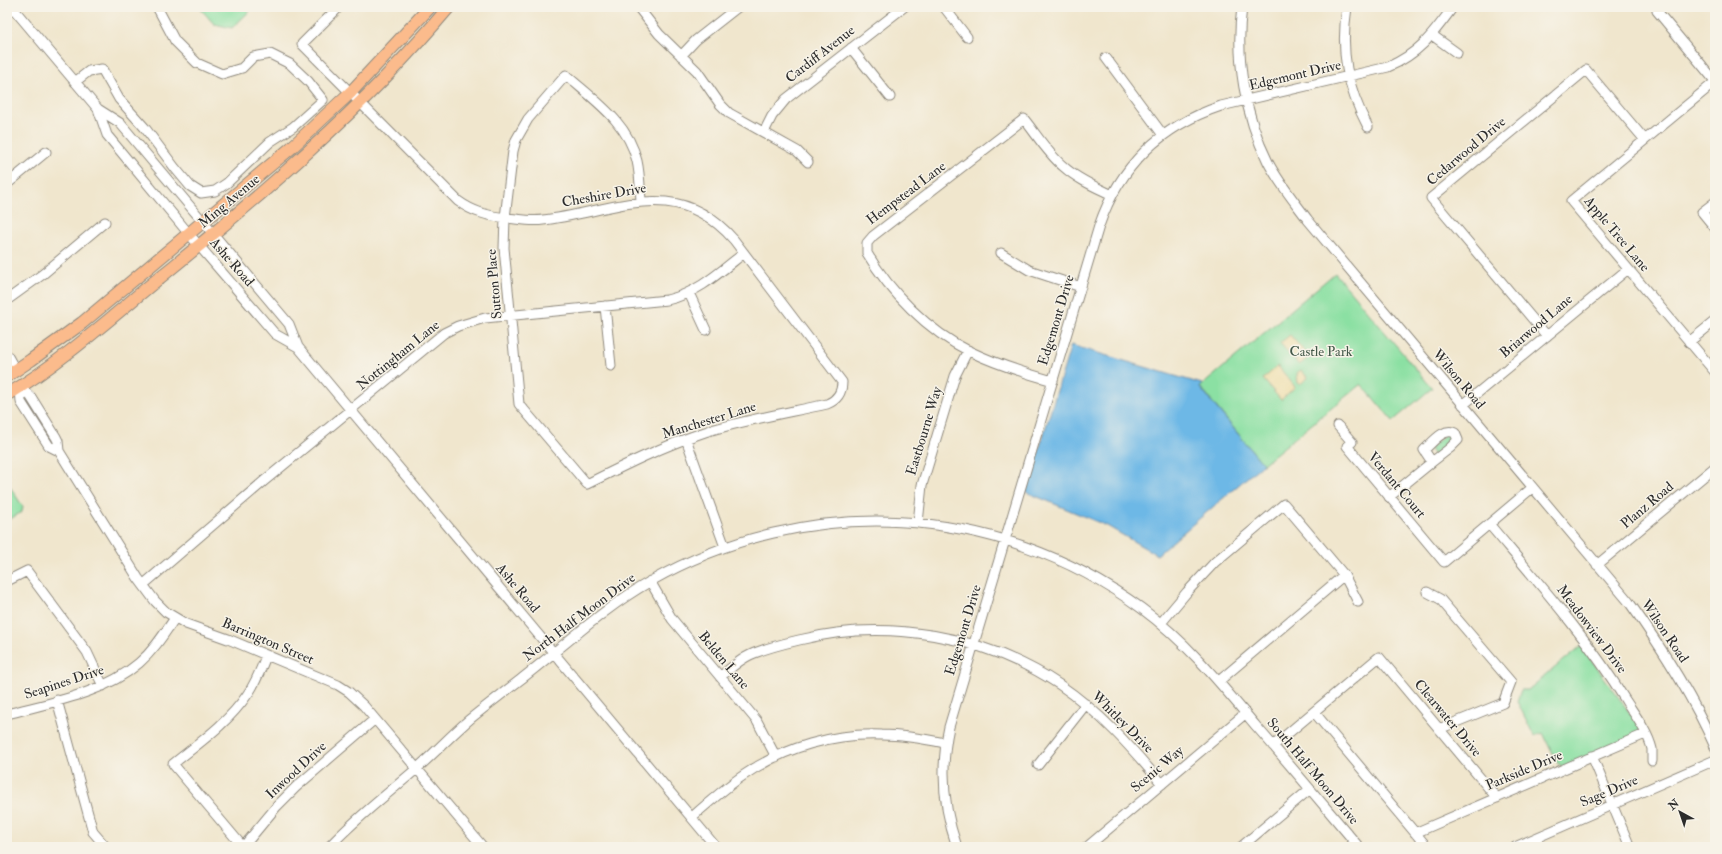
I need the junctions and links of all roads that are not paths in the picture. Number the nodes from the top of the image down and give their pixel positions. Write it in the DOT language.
graph roads {
  1 [pos="12,7"];
  2 [pos="157,7"];
  3 [pos="339,7"];
  4 [pos="430,7"];
  5 [pos="450,7"];
  6 [pos="638,7"];
  7 [pos="738,7"];
  8 [pos="904,7"];
  9 [pos="944,7"];
  10 [pos="1242,7"];
  11 [pos="1347,7"];
  12 [pos="1453,7"];
  13 [pos="1662,7"];
  14 [pos="1432,35"];
  15 [pos="967,37"];
  16 [pos="851,48"];
  17 [pos="1457,53"];
  18 [pos="681,56"];
  19 [pos="1106,58"];
  20 [pos="1348,77"];
  21 [pos="75,82"];
  22 [pos="1715,82"];
  23 [pos="351,92"];
  24 [pos="890,97"];
  25 [pos="1247,100"];
  26 [pos="362,102"];
  27 [pos="98,109"];
  28 [pos="1368,127"];
  29 [pos="764,132"];
  30 [pos="1163,135"];
  31 [pos="1645,140"];
  32 [pos="46,152"];
  33 [pos="808,162"];
  34 [pos="7,184"];
  35 [pos="1112,195"];
  36 [pos="641,201"];
  37 [pos="1715,202"];
  38 [pos="504,218"];
  39 [pos="105,222"];
  40 [pos="203,222"];
  41 [pos="1715,228"];
  42 [pos="189,234"];
  43 [pos="212,235"];
  44 [pos="200,246"];
  45 [pos="744,253"];
  46 [pos="1001,253"];
  47 [pos="1628,269"];
  48 [pos="1081,287"];
  49 [pos="689,293"];
  50 [pos="7,300"];
  51 [pos="605,306"];
  52 [pos="510,315"];
  53 [pos="1715,321"];
  54 [pos="706,330"];
  55 [pos="1547,336"];
  56 [pos="62,339"];
  57 [pos="1690,342"];
  58 [pos="298,347"];
  59 [pos="968,350"];
  60 [pos="7,355"];
  61 [pos="611,366"];
  62 [pos="1715,372"];
  63 [pos="8,376"];
  64 [pos="1052,381"];
  65 [pos="20,387"];
  66 [pos="841,392"];
  67 [pos="7,394"];
  68 [pos="1463,405"];
  69 [pos="351,410"];
  70 [pos="1338,426"];
  71 [pos="686,439"];
  72 [pos="1432,462"];
  73 [pos="1715,467"];
  74 [pos="587,484"];
  75 [pos="1532,488"];
  76 [pos="1389,497"];
  77 [pos="918,523"];
  78 [pos="1490,524"];
  79 [pos="1005,540"];
  80 [pos="725,547"];
  81 [pos="1597,565"];
  82 [pos="1344,575"];
  83 [pos="7,581"];
  84 [pos="650,581"];
  85 [pos="142,585"];
  86 [pos="1427,592"];
  87 [pos="1358,602"];
  88 [pos="175,618"];
  89 [pos="1161,623"];
  90 [pos="973,645"];
  91 [pos="555,653"];
  92 [pos="266,656"];
  93 [pos="720,676"];
  94 [pos="1218,681"];
  95 [pos="103,686"];
  96 [pos="57,700"];
  97 [pos="1086,704"];
  98 [pos="1314,712"];
  99 [pos="1246,713"];
  100 [pos="7,714"];
  101 [pos="375,719"];
  102 [pos="1439,729"];
  103 [pos="1645,734"];
  104 [pos="945,743"];
  105 [pos="1273,746"];
  106 [pos="1715,747"];
  107 [pos="1592,756"];
  108 [pos="776,757"];
  109 [pos="1715,760"];
  110 [pos="1652,761"];
  111 [pos="1038,765"];
  112 [pos="417,769"];
  113 [pos="1162,784"];
  114 [pos="1310,789"];
  115 [pos="1497,798"];
  116 [pos="1613,804"];
  117 [pos="692,817"];
  118 [pos="1415,833"];
  119 [pos="106,847"];
  120 [pos="243,847"];
  121 [pos="329,847"];
  122 [pos="482,847"];
  123 [pos="716,847"];
  124 [pos="957,847"];
  125 [pos="1087,847"];
  126 [pos="1241,847"];
  127 [pos="1358,847"];
  128 [pos="1427,847"];
  129 [pos="1514,847"];
  130 [pos="1630,847"];
  1 -- 21 [label="street, Ashe Road"];
  2 -- 21 [label="street"];
  3 -- 23 [label="street, Cheshire Drive"];
  4 -- 23 [label="main road, Ming Avenue"];
  5 -- 26 [label="main road, Ming Avenue"];
  6 -- 18 [label="street"];
  7 -- 18 [label="street"];
  8 -- 16 [label="street, Cardiff Avenue"];
  9 -- 15 [label="street"];
  10 -- 25 [label="street, Wilson Road"];
  11 -- 20 [label="street"];
  12 -- 14 [label="street, Edgemont Drive"];
  13 -- 22 [label="street"];
  14 -- 17 [label="street"];
  14 -- 20 [label="street, Edgemont Drive"];
  16 -- 24 [label="street"];
  16 -- 29 [label="street, Cardiff Avenue"];
  18 -- 29 [label="street"];
  19 -- 30 [label="street"];
  20 -- 25 [label="street, Edgemont Drive"];
  20 -- 28 [label="street"];
  21 -- 27 [label="street, Ashe Road"];
  22 -- 31 [label="street, Apple Tree Lane"];
  23 -- 26 [label="street, Cheshire Drive"];
  23 -- 40 [label="main road, Ming Avenue"];
  25 -- 30 [label="street, Edgemont Drive"];
  25 -- 68 [label="street, Wilson Road"];
  26 -- 38 [label="street, Cheshire Drive"];
  26 -- 43 [label="main road, Ming Avenue"];
  27 -- 40 [label="street, Ashe Road"];
  27 -- 42 [label="street, Ashe Road"];
  29 -- 33 [label="street"];
  30 -- 35 [label="street, Edgemont Drive"];
  31 -- 47 [label="street, Apple Tree Lane"];
  31 -- 55 [label="street, Cedarwood Drive"];
  32 -- 34 [label="street"];
  35 -- 48 [label="street, Edgemont Drive"];
  35 -- 59 [label="street, Hempstead Lane"];
  36 -- 38 [label="street, Cheshire Drive"];
  36 -- 38 [label="street, Sutton Place"];
  36 -- 45 [label="street, Cheshire Drive"];
  37 -- 41 [label="street"];
  38 -- 52 [label="street, Sutton Place"];
  39 -- 50 [label="street"];
  40 -- 42 [label="main road, Ming Avenue"];
  40 -- 43 [label="street, Ashe Road"];
  42 -- 44 [label="street, Ashe Road"];
  42 -- 56 [label="main road, Ming Avenue"];
  43 -- 44 [label="main road, Ming Avenue"];
  43 -- 58 [label="street, Ashe Road"];
  44 -- 58 [label="street, Ashe Road"];
  44 -- 65 [label="main road, Ming Avenue"];
  45 -- 49 [label="street, Nottingham Lane"];
  45 -- 66 [label="street, Cheshire Drive"];
  46 -- 48 [label="street"];
  47 -- 55 [label="street, Briarwood Lane"];
  47 -- 57 [label="street, Apple Tree Lane"];
  48 -- 64 [label="street, Edgemont Drive"];
  49 -- 51 [label="street, Nottingham Lane"];
  49 -- 54 [label="street"];
  51 -- 52 [label="street, Nottingham Lane"];
  51 -- 61 [label="street"];
  52 -- 69 [label="street, Nottingham Lane"];
  52 -- 74 [label="street, Sutton Place"];
  53 -- 57 [label="street"];
  55 -- 68 [label="street, Briarwood Lane"];
  56 -- 63 [label="main road, Ming Avenue"];
  56 -- 65 [label="main road"];
  57 -- 62 [label="street, Apple Tree Lane"];
  58 -- 69 [label="street, Ashe Road"];
  59 -- 64 [label="street, Hempstead Lane"];
  59 -- 77 [label="street, Eastbourne Way"];
  60 -- 63 [label="street"];
  64 -- 79 [label="street, Edgemont Drive"];
  65 -- 67 [label="main road, Ming Avenue"];
  65 -- 85 [label="street, Barrington Street"];
  66 -- 71 [label="street, Manchester Lane"];
  68 -- 75 [label="street, Wilson Road"];
  69 -- 85 [label="street, Nottingham Lane"];
  69 -- 91 [label="street, Ashe Road"];
  70 -- 76 [label="street, Verdant Court"];
  71 -- 74 [label="street, Manchester Lane"];
  71 -- 80 [label="street"];
  72 -- 76 [label="street"];
  73 -- 81 [label="street, Planz Road"];
  75 -- 78 [label="street"];
  75 -- 81 [label="street, Wilson Road"];
  76 -- 78 [label="street, Verdant Court"];
  77 -- 79 [label="street, North Half Moon Drive"];
  77 -- 80 [label="street, North Half Moon Drive"];
  78 -- 103 [label="street, Meadowview Drive"];
  79 -- 89 [label="street, North Half Moon Drive"];
  79 -- 90 [label="street, Edgemont Drive"];
  80 -- 84 [label="street, North Half Moon Drive"];
  81 -- 106 [label="street, Wilson Road"];
  82 -- 87 [label="street"];
  82 -- 89 [label="street"];
  82 -- 94 [label="street"];
  83 -- 95 [label="street"];
  84 -- 91 [label="street, North Half Moon Drive"];
  84 -- 93 [label="street, Belden Lane"];
  85 -- 88 [label="street, Barrington Street"];
  86 -- 102 [label="street"];
  88 -- 92 [label="street, Barrington Street"];
  88 -- 95 [label="street, Seapines Drive"];
  89 -- 94 [label="street, North Half Moon Drive"];
  90 -- 93 [label="street, Whitley Drive"];
  90 -- 97 [label="street, Whitley Drive"];
  90 -- 104 [label="street, Edgemont Drive"];
  91 -- 112 [label="street, North Half Moon Drive"];
  91 -- 117 [label="street, Ashe Road"];
  92 -- 101 [label="street, Barrington Street"];
  92 -- 120 [label="street"];
  93 -- 108 [label="street, Belden Lane"];
  94 -- 99 [label="street, North Half Moon Drive"];
  95 -- 96 [label="street, Seapines Drive"];
  96 -- 100 [label="street, Seapines Drive"];
  96 -- 119 [label="street"];
  97 -- 111 [label="street"];
  97 -- 113 [label="street, Whitley Drive"];
  98 -- 102 [label="street, Clearwater Drive"];
  98 -- 105 [label="street"];
  98 -- 118 [label="street"];
  99 -- 105 [label="street, South Half Moon Drive"];
  99 -- 113 [label="street, Scenic Way"];
  101 -- 112 [label="street, Barrington Street"];
  101 -- 120 [label="street, Inwood Drive"];
  102 -- 115 [label="street, Clearwater Drive"];
  103 -- 107 [label="street, Parkside Drive"];
  103 -- 110 [label="street, Meadowview Drive"];
  104 -- 108 [label="street"];
  104 -- 124 [label="street, Edgemont Drive"];
  105 -- 114 [label="street, South Half Moon Drive"];
  107 -- 115 [label="street, Parkside Drive"];
  107 -- 116 [label="street"];
  108 -- 117 [label="street"];
  109 -- 116 [label="street, Sage Drive"];
  112 -- 121 [label="street, North Half Moon Drive"];
  112 -- 122 [label="street, Barrington Street"];
  113 -- 125 [label="street, Scenic Way"];
  114 -- 126 [label="street"];
  114 -- 127 [label="street, South Half Moon Drive"];
  115 -- 118 [label="street, Parkside Drive"];
  116 -- 129 [label="street, Sage Drive"];
  116 -- 130 [label="street"];
  117 -- 123 [label="street, Ashe Road"];
  118 -- 128 [label="street"];
}
